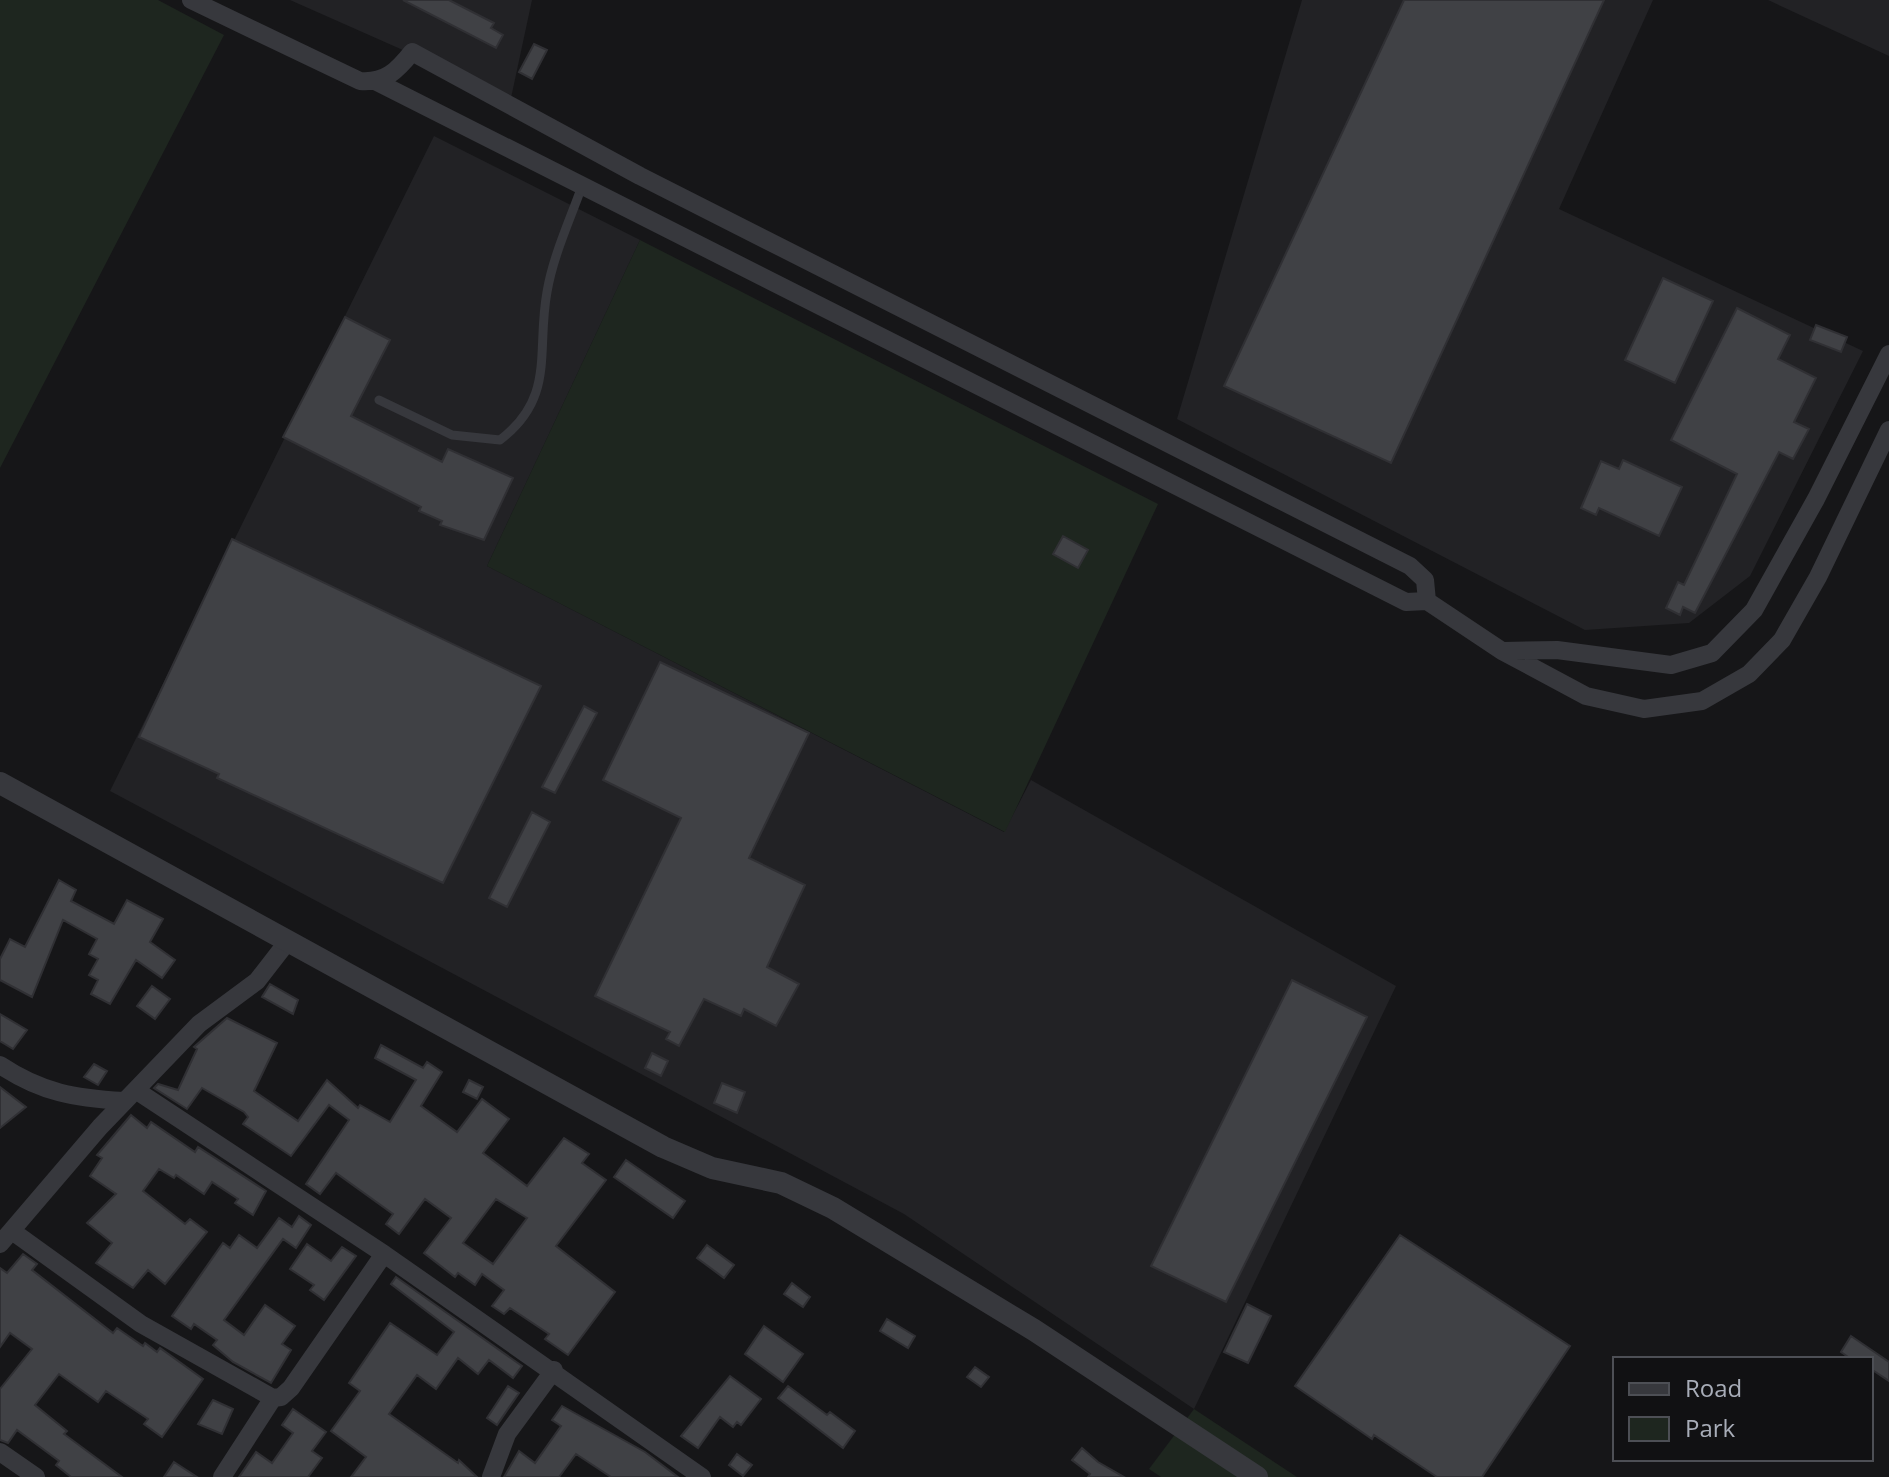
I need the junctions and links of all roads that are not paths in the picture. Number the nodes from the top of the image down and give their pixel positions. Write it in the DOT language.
graph roads {
  1 [pos="191,0"];
  2 [pos="377,82"];
  3 [pos="582,186"];
  4 [pos="1887,363"];
  5 [pos="379,400"];
  6 [pos="1889,430"];
  7 [pos="1427,601"];
  8 [pos="1502,651"];
  9 [pos="0,783"];
  10 [pos="288,941"];
  11 [pos="0,1065"];
  12 [pos="130,1096"];
  13 [pos="91,1099"];
  14 [pos="100,1127"];
  15 [pos="6,1238"];
  16 [pos="384,1254"];
  17 [pos="554,1370"];
  18 [pos="273,1398"];
  19 [pos="0,1452"];
  20 [pos="36,1477"];
  21 [pos="222,1477"];
  22 [pos="491,1477"];
  23 [pos="702,1477"];
  24 [pos="1257,1477"];
  1 -- 2 [label="street"];
  2 -- 3 [label="street"];
  2 -- 7 [label="street"];
  3 -- 5 [label="lane"];
  3 -- 7 [label="street"];
  4 -- 8 [label="street"];
  6 -- 8 [label="street"];
  7 -- 8 [label="street"];
  9 -- 10 [label="street"];
  10 -- 12 [label="street"];
  10 -- 24 [label="street"];
  11 -- 13 [label="street"];
  12 -- 13 [label="street"];
  12 -- 14 [label="street"];
  12 -- 16 [label="street"];
  13 -- 14 [label="street"];
  14 -- 15 [label="street"];
  15 -- 18 [label="street"];
  16 -- 17 [label="street"];
  16 -- 18 [label="street"];
  17 -- 22 [label="street"];
  17 -- 23 [label="street"];
  18 -- 21 [label="street"];
  19 -- 20 [label="street"];
}
